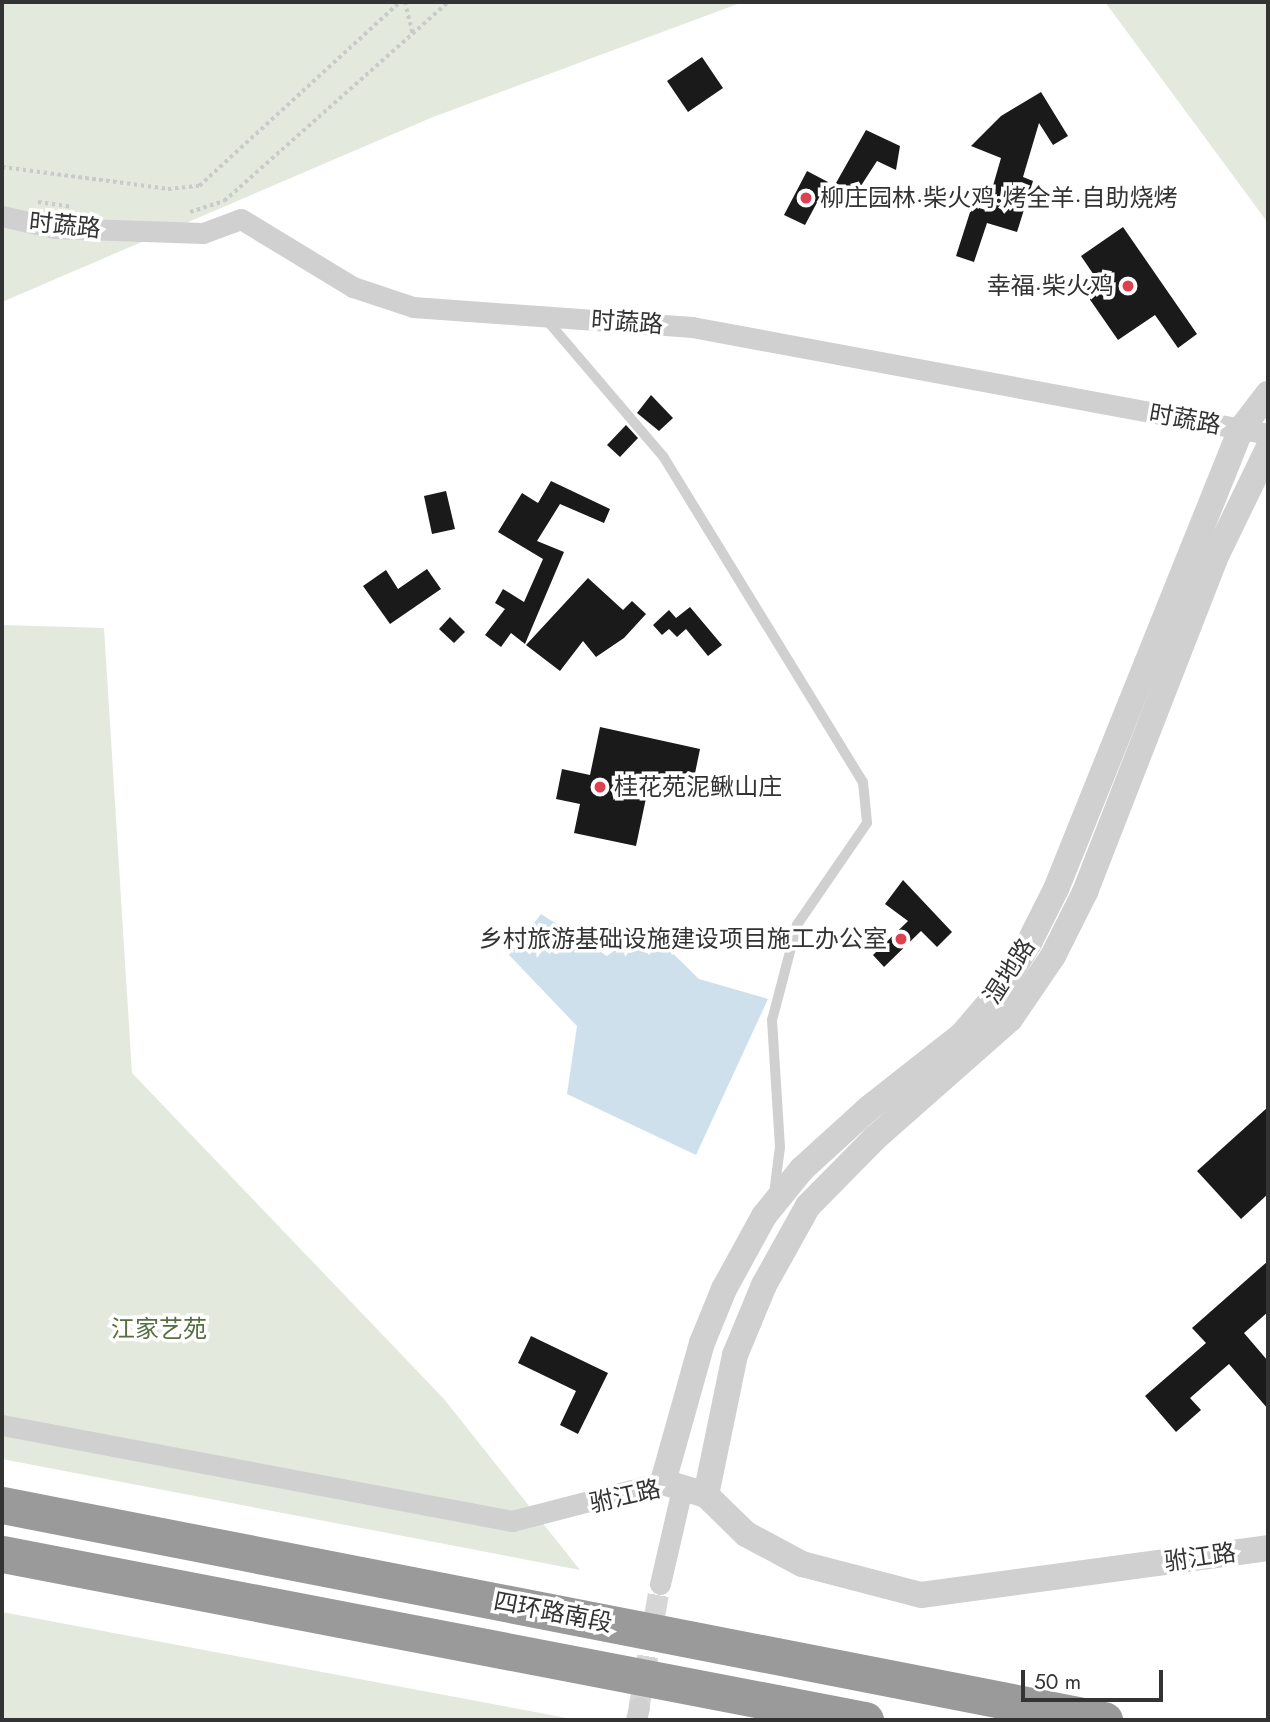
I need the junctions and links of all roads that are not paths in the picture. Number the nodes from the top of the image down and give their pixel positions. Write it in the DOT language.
graph roads {
  1 [pos="2,216"];
  2 [pos="544,317"];
  3 [pos="1268,394"];
  4 [pos="1241,429"];
  5 [pos="1268,434"];
  6 [pos="1268,449"];
  7 [pos="773,1204"];
  8 [pos="2,1425"];
  9 [pos="684,1489"];
  10 [pos="2,1505"];
  11 [pos="1268,1548"];
  12 [pos="2,1554"];
  13 [pos="660,1584"];
  14 [pos="865,1720"];
  15 [pos="1104,1720"];
  1 -- 2 [label="street, 时蔬路"];
  2 -- 4 [label="street, 时蔬路"];
  2 -- 7 [label="lane"];
  3 -- 4 [label="street, 湿地路"];
  4 -- 5 [label="street, 时蔬路"];
  4 -- 7 [label="street, 湿地路"];
  6 -- 9 [label="street, 湿地路"];
  7 -- 9 [label="street, 湿地路"];
  8 -- 9 [label="street, 驸江路"];
  9 -- 11 [label="street, 驸江路"];
  9 -- 13 [label="street"];
  10 -- 15 [label="highway, 四环路南段"];
  12 -- 14 [label="highway, 四环路南段"];
}
